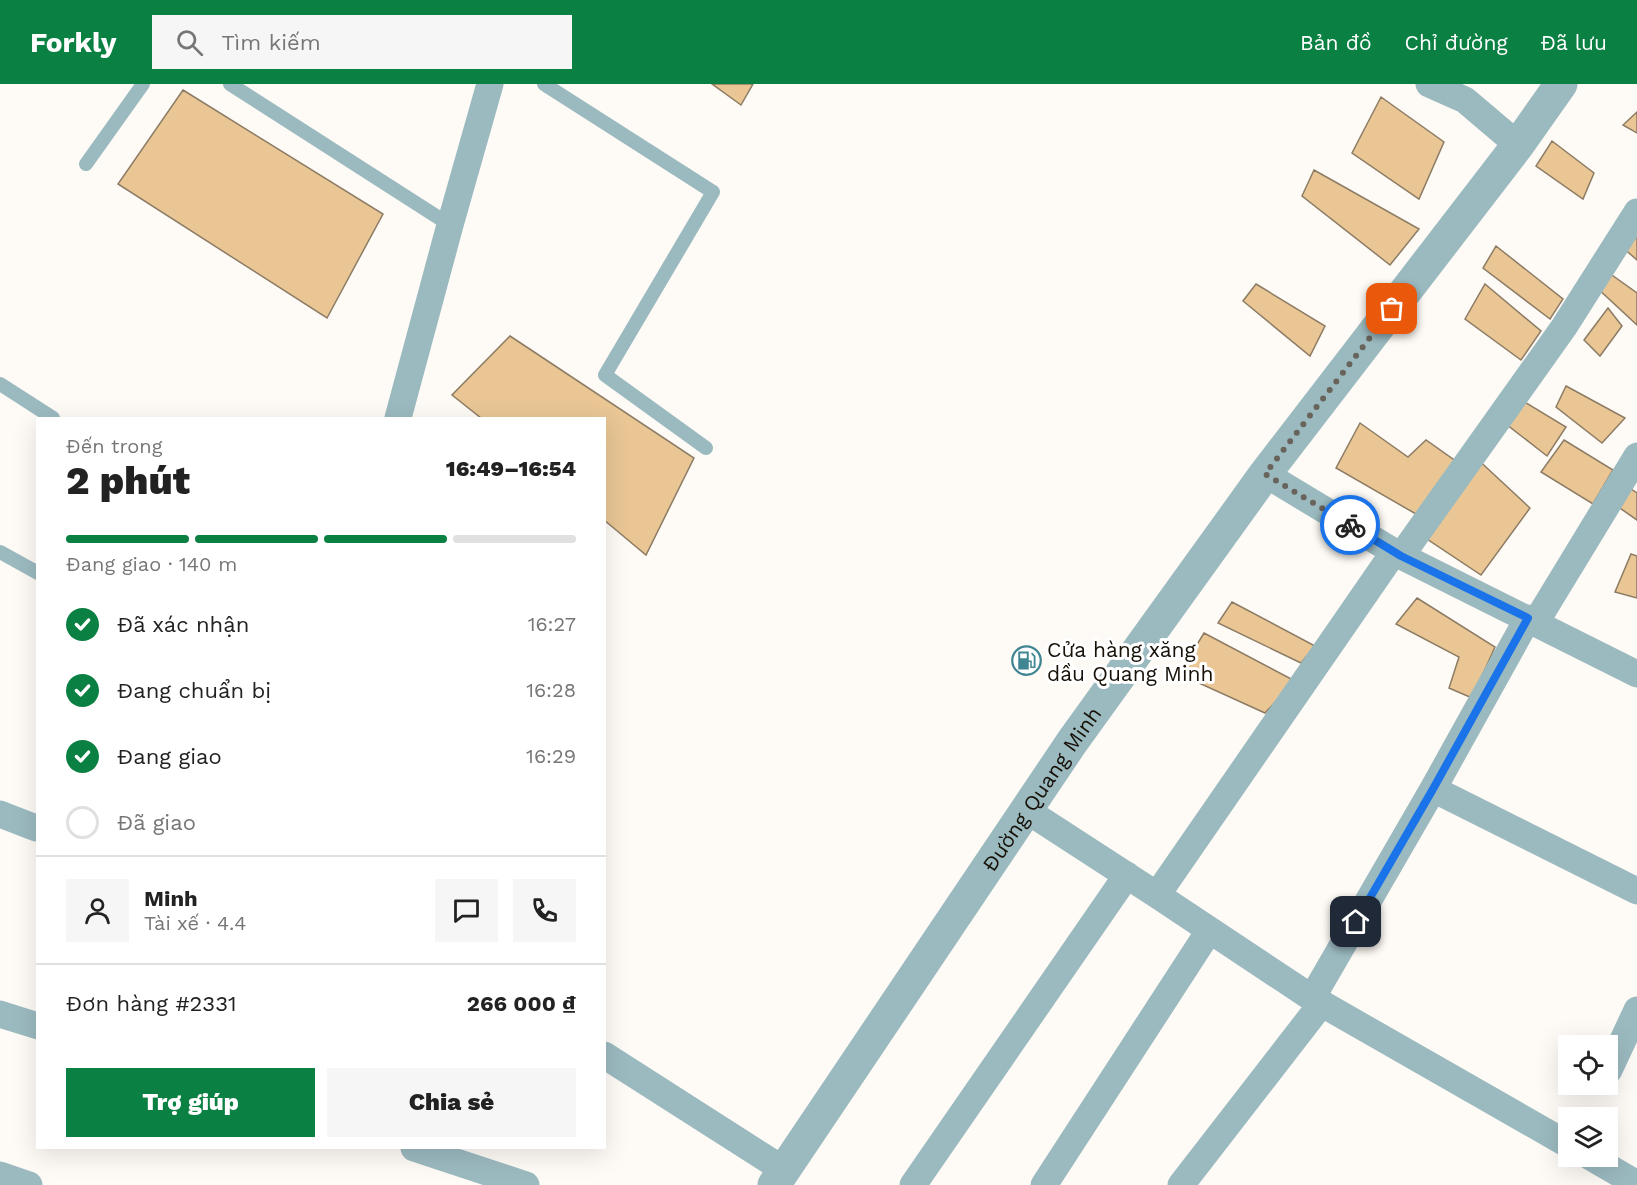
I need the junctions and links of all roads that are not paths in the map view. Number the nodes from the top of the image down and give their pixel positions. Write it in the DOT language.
graph roads {
  1 [pos="142,84"];
  2 [pos="230,84"];
  3 [pos="490,84"];
  4 [pos="544,84"];
  5 [pos="1429,84"];
  6 [pos="1561,84"];
  7 [pos="1518,145"];
  8 [pos="86,164"];
  9 [pos="1637,212"];
  10 [pos="450,225"];
  11 [pos="0,384"];
  12 [pos="51,417"];
  13 [pos="398,417"];
  14 [pos="706,448"];
  15 [pos="1637,456"];
  16 [pos="1265,474"];
  17 [pos="0,552"];
  18 [pos="1398,554"];
  19 [pos="36,572"];
  20 [pos="1532,620"];
  21 [pos="1637,674"];
  22 [pos="1433,789"];
  23 [pos="1026,810"];
  24 [pos="0,814"];
  25 [pos="36,828"];
  26 [pos="1127,875"];
  27 [pos="1637,891"];
  28 [pos="1157,895"];
  29 [pos="1209,930"];
  30 [pos="1317,1000"];
  31 [pos="1637,1010"];
  32 [pos="0,1014"];
  33 [pos="36,1025"];
  34 [pos="1618,1051"];
  35 [pos="606,1056"];
  36 [pos="1558,1139"];
  37 [pos="416,1149"];
  38 [pos="1608,1167"];
  39 [pos="454,1173"];
  40 [pos="0,1175"];
  41 [pos="779,1178"];
  42 [pos="1189,1182"];
  43 [pos="1637,1184"];
  44 [pos="28,1185"];
  45 [pos="526,1185"];
  46 [pos="914,1185"];
  47 [pos="1044,1185"];
  1 -- 8 [label="lane"];
  2 -- 10 [label="lane"];
  3 -- 10 [label="street"];
  4 -- 14 [label="lane"];
  5 -- 7 [label="street"];
  6 -- 7 [label="street, Đường Quang Minh"];
  7 -- 16 [label="street, Đường Quang Minh"];
  9 -- 18 [label="street"];
  10 -- 13 [label="street"];
  11 -- 12 [label="lane"];
  15 -- 20 [label="street"];
  16 -- 18 [label="street"];
  16 -- 23 [label="street, Đường Quang Minh"];
  17 -- 19 [label="lane"];
  18 -- 20 [label="street"];
  18 -- 28 [label="street"];
  20 -- 21 [label="street"];
  20 -- 22 [label="street"];
  22 -- 27 [label="street"];
  22 -- 30 [label="street"];
  23 -- 26 [label="street"];
  23 -- 41 [label="street, Đường Quang Minh"];
  24 -- 25 [label="street"];
  26 -- 28 [label="street"];
  26 -- 46 [label="street"];
  28 -- 29 [label="street"];
  29 -- 30 [label="street"];
  29 -- 47 [label="street"];
  30 -- 36 [label="street"];
  30 -- 42 [label="street"];
  31 -- 34 [label="street"];
  32 -- 33 [label="street"];
  35 -- 41 [label="street"];
  37 -- 39 [label="street"];
  38 -- 43 [label="street"];
  39 -- 45 [label="street"];
  40 -- 44 [label="street"];
}
